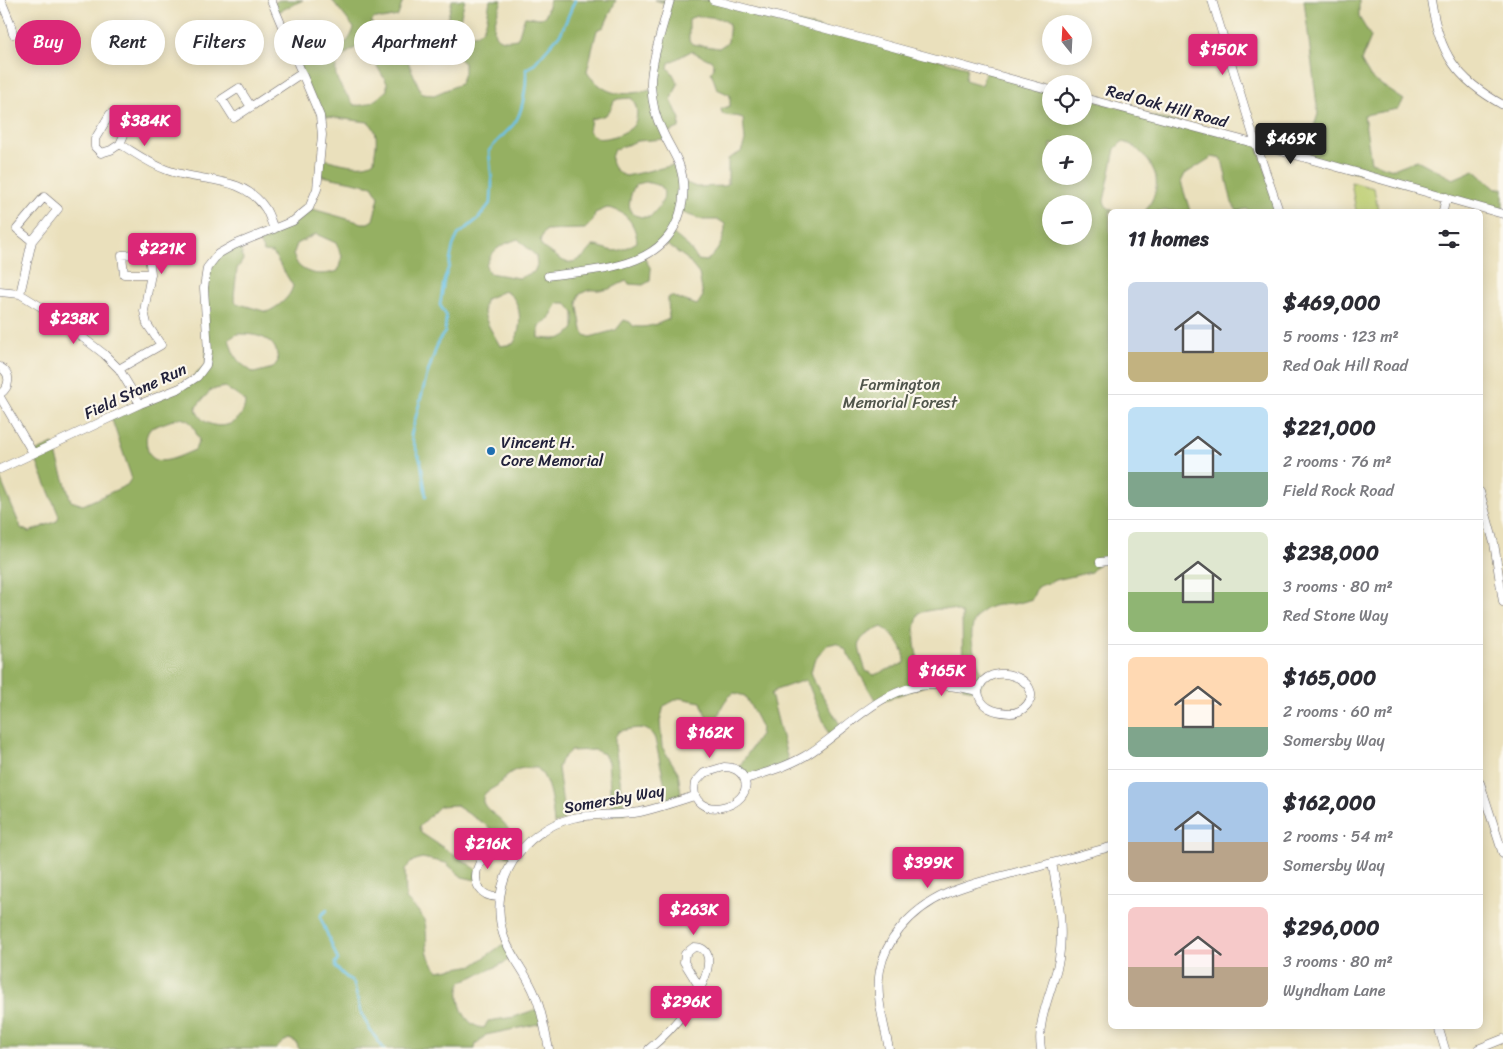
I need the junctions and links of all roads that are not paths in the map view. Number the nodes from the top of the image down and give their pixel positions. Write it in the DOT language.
graph roads {
  1 [pos="1,0"];
  2 [pos="270,0"];
  3 [pos="670,0"];
  4 [pos="713,0"];
  5 [pos="1212,0"];
  6 [pos="1431,0"];
  7 [pos="13,34"];
  8 [pos="302,73"];
  9 [pos="1042,88"];
  10 [pos="1092,100"];
  11 [pos="1503,105"];
  12 [pos="251,107"];
  13 [pos="120,144"];
  14 [pos="1257,144"];
  15 [pos="1446,197"];
  16 [pos="1278,209"];
  17 [pos="1443,209"];
  18 [pos="1503,214"];
  19 [pos="274,229"];
  20 [pos="32,241"];
  21 [pos="151,274"];
  22 [pos="548,276"];
  23 [pos="0,292"];
  24 [pos="20,294"];
  25 [pos="0,367"];
  26 [pos="119,369"];
  27 [pos="0,396"];
  28 [pos="140,404"];
  29 [pos="33,453"];
  30 [pos="0,469"];
  31 [pos="1483,503"];
  32 [pos="1108,561"];
  33 [pos="1100,562"];
  34 [pos="1503,602"];
  35 [pos="978,691"];
  36 [pos="744,779"];
  37 [pos="1483,792"];
  38 [pos="695,796"];
  39 [pos="1108,848"];
  40 [pos="1503,854"];
  41 [pos="513,859"];
  42 [pos="1052,863"];
  43 [pos="500,897"];
  44 [pos="700,988"];
  45 [pos="1439,1029"];
  46 [pos="1503,1039"];
  47 [pos="549,1049"];
  48 [pos="649,1049"];
  49 [pos="890,1049"];
  50 [pos="1041,1049"];
  51 [pos="1445,1049"];
  52 [pos="1478,1049"];
  1 -- 7 [label="street"];
  2 -- 8 [label="street, Field Stone Run"];
  3 -- 22 [label="street"];
  4 -- 9 [label="street"];
  5 -- 14 [label="street"];
  6 -- 11 [label="street"];
  8 -- 12 [label="street"];
  8 -- 19 [label="street, Field Stone Run"];
  10 -- 14 [label="street, Red Oak Hill Road"];
  13 -- 13 [label="street"];
  13 -- 19 [label="street"];
  14 -- 15 [label="street, Red Oak Hill Road"];
  14 -- 16 [label="street"];
  15 -- 17 [label="street"];
  15 -- 18 [label="street, Red Oak Hill Road"];
  19 -- 28 [label="street, Field Stone Run"];
  20 -- 20 [label="street"];
  20 -- 24 [label="street"];
  21 -- 26 [label="street"];
  23 -- 24 [label="street"];
  24 -- 26 [label="street"];
  25 -- 27 [label="street"];
  26 -- 28 [label="street"];
  27 -- 29 [label="street"];
  28 -- 29 [label="street, Field Stone Run"];
  29 -- 30 [label="street, Field Stone Run"];
  31 -- 34 [label="street"];
  32 -- 33 [label="street"];
  35 -- 35 [label="street"];
  35 -- 36 [label="street"];
  36 -- 38 [label="street"];
  36 -- 38 [label="street"];
  37 -- 40 [label="street"];
  38 -- 41 [label="street, Somersby Way"];
  39 -- 42 [label="street"];
  41 -- 43 [label="street, Somersby Way"];
  41 -- 43 [label="street"];
  42 -- 49 [label="street"];
  42 -- 50 [label="street"];
  43 -- 47 [label="street, Somersby Way"];
  44 -- 44 [label="street"];
  44 -- 48 [label="street"];
  45 -- 51 [label="street"];
  46 -- 52 [label="street"];
}
